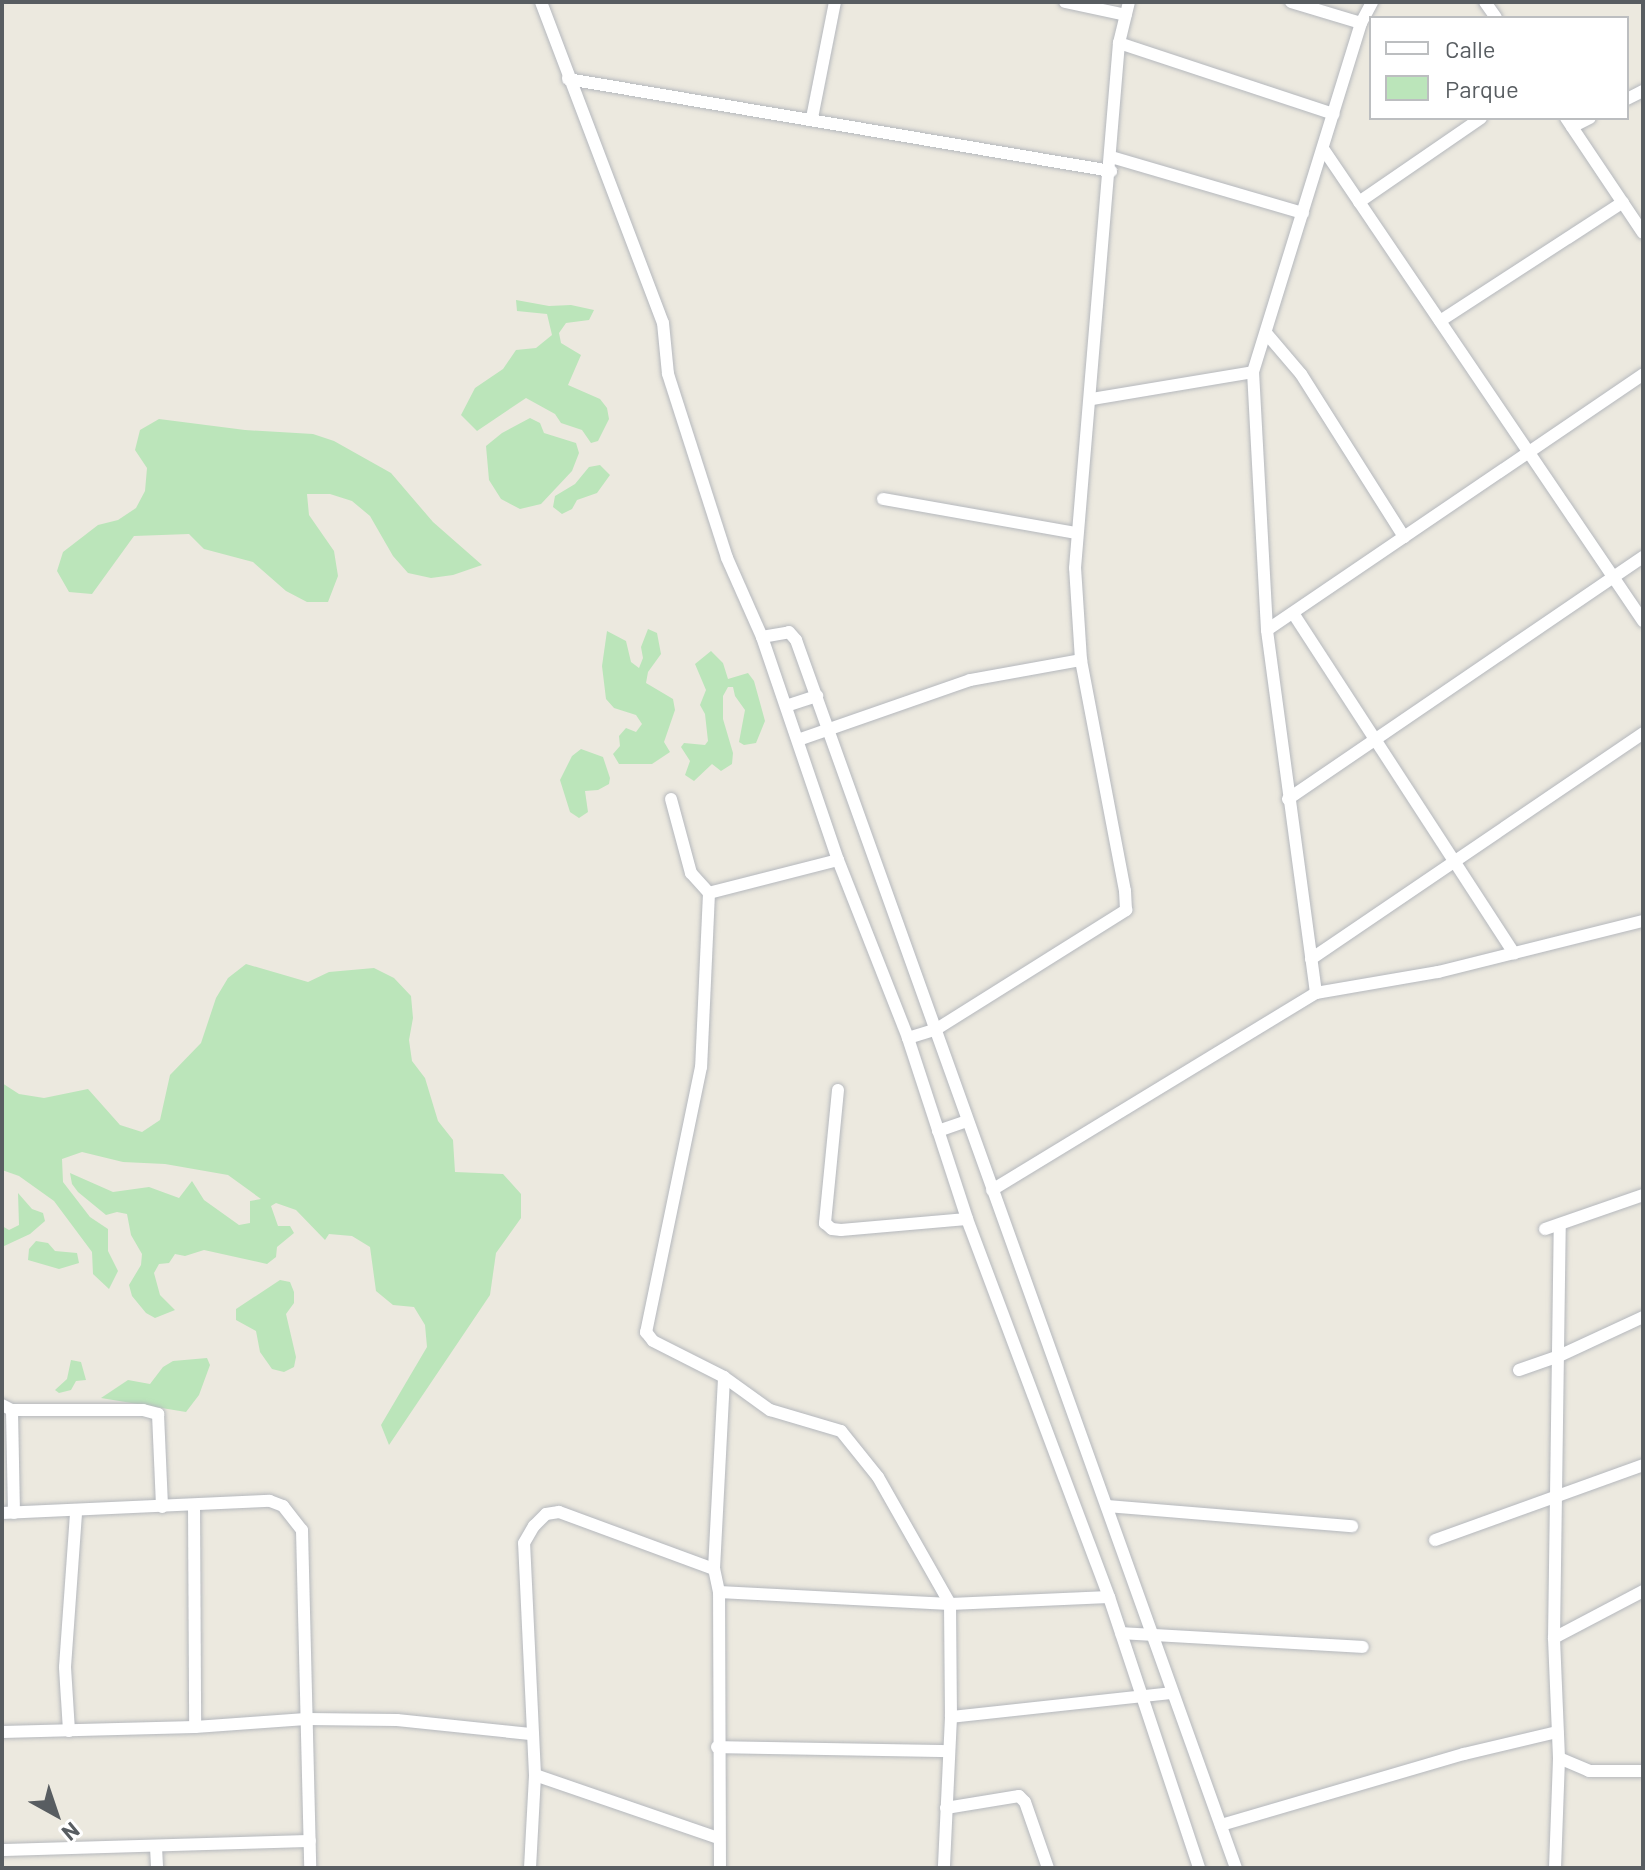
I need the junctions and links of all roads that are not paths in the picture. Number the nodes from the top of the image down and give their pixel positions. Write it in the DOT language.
graph roads {
  1 [pos="541,2"];
  2 [pos="835,2"];
  3 [pos="1065,2"];
  4 [pos="1291,2"];
  5 [pos="1372,2"];
  6 [pos="1127,8"];
  7 [pos="1361,23"];
  8 [pos="1119,43"];
  9 [pos="568,79"];
  10 [pos="1334,114"];
  11 [pos="812,118"];
  12 [pos="1478,120"];
  13 [pos="1569,122"];
  14 [pos="1324,150"];
  15 [pos="1111,157"];
  16 [pos="1111,171"];
  17 [pos="1359,202"];
  18 [pos="1623,202"];
  19 [pos="1303,213"];
  20 [pos="1643,233"];
  21 [pos="1440,321"];
  22 [pos="1266,333"];
  23 [pos="1253,372"];
  24 [pos="1643,374"];
  25 [pos="1092,399"];
  26 [pos="1528,452"];
  27 [pos="883,499"];
  28 [pos="1075,533"];
  29 [pos="1404,537"];
  30 [pos="1643,557"];
  31 [pos="1613,577"];
  32 [pos="1293,613"];
  33 [pos="1643,621"];
  34 [pos="1267,630"];
  35 [pos="762,637"];
  36 [pos="1081,660"];
  37 [pos="817,696"];
  38 [pos="786,706"];
  39 [pos="828,730"];
  40 [pos="1643,733"];
  41 [pos="798,740"];
  42 [pos="1374,740"];
  43 [pos="671,799"];
  44 [pos="1288,799"];
  45 [pos="838,860"];
  46 [pos="1454,861"];
  47 [pos="709,893"];
  48 [pos="1643,921"];
  49 [pos="1514,953"];
  50 [pos="1311,959"];
  51 [pos="1316,993"];
  52 [pos="935,1030"];
  53 [pos="908,1038"];
  54 [pos="838,1090"];
  55 [pos="967,1121"];
  56 [pos="938,1131"];
  57 [pos="992,1190"];
  58 [pos="1643,1195"];
  59 [pos="967,1219"];
  60 [pos="1560,1225"];
  61 [pos="1545,1229"];
  62 [pos="1643,1317"];
  63 [pos="1559,1356"];
  64 [pos="1519,1370"];
  65 [pos="724,1377"];
  66 [pos="7,1407"];
  67 [pos="1643,1465"];
  68 [pos="1558,1495"];
  69 [pos="194,1505"];
  70 [pos="1107,1506"];
  71 [pos="162,1507"];
  72 [pos="76,1512"];
  73 [pos="8,1513"];
  74 [pos="1352,1526"];
  75 [pos="1435,1540"];
  76 [pos="714,1569"];
  77 [pos="1643,1591"];
  78 [pos="719,1592"];
  79 [pos="1109,1597"];
  80 [pos="950,1604"];
  81 [pos="1121,1633"];
  82 [pos="1152,1634"];
  83 [pos="1554,1638"];
  84 [pos="1363,1647"];
  85 [pos="1172,1693"];
  86 [pos="1141,1697"];
  87 [pos="951,1717"];
  88 [pos="306,1719"];
  89 [pos="195,1727"];
  90 [pos="69,1731"];
  91 [pos="2,1732"];
  92 [pos="1557,1732"];
  93 [pos="530,1734"];
  94 [pos="717,1747"];
  95 [pos="948,1751"];
  96 [pos="1559,1758"];
  97 [pos="1643,1771"];
  98 [pos="535,1775"];
  99 [pos="946,1808"];
  100 [pos="1221,1825"];
  101 [pos="718,1838"];
  102 [pos="310,1841"];
  103 [pos="156,1847"];
  104 [pos="2,1850"];
  105 [pos="157,1868"];
  106 [pos="310,1868"];
  107 [pos="530,1868"];
  108 [pos="720,1868"];
  109 [pos="944,1868"];
  110 [pos="1048,1868"];
  111 [pos="1199,1868"];
  112 [pos="1236,1868"];
  113 [pos="1555,1868"];
  1 -- 9 [label="street"];
  2 -- 11 [label="street"];
  3 -- 6 [label="street"];
  4 -- 7 [label="street"];
  5 -- 7 [label="street"];
  6 -- 8 [label="street"];
  7 -- 10 [label="street"];
  8 -- 10 [label="street"];
  8 -- 15 [label="street"];
  9 -- 11 [label="street"];
  9 -- 35 [label="street"];
  10 -- 14 [label="street"];
  11 -- 16 [label="street"];
  12 -- 17 [label="street"];
  13 -- 18 [label="street"];
  14 -- 17 [label="street"];
  14 -- 19 [label="street"];
  15 -- 16 [label="street"];
  15 -- 19 [label="street"];
  16 -- 25 [label="street"];
  17 -- 21 [label="street"];
  18 -- 20 [label="street"];
  18 -- 21 [label="street"];
  19 -- 22 [label="street"];
  21 -- 26 [label="street"];
  22 -- 23 [label="street"];
  22 -- 29 [label="street"];
  23 -- 25 [label="street"];
  23 -- 34 [label="street"];
  24 -- 26 [label="street"];
  25 -- 28 [label="street"];
  26 -- 29 [label="street"];
  26 -- 31 [label="street"];
  27 -- 28 [label="street"];
  28 -- 36 [label="street"];
  29 -- 32 [label="street"];
  30 -- 31 [label="street"];
  31 -- 33 [label="street"];
  31 -- 42 [label="street"];
  32 -- 34 [label="street"];
  32 -- 42 [label="street"];
  34 -- 44 [label="street"];
  35 -- 37 [label="street"];
  35 -- 38 [label="street"];
  36 -- 39 [label="street"];
  36 -- 52 [label="street"];
  37 -- 38 [label="street"];
  37 -- 39 [label="street"];
  38 -- 41 [label="street"];
  39 -- 41 [label="street"];
  39 -- 52 [label="street"];
  40 -- 46 [label="street"];
  41 -- 45 [label="street"];
  42 -- 44 [label="street"];
  42 -- 46 [label="street"];
  43 -- 47 [label="street"];
  44 -- 50 [label="street"];
  45 -- 47 [label="street"];
  45 -- 53 [label="street"];
  46 -- 49 [label="street"];
  46 -- 50 [label="street"];
  47 -- 65 [label="street"];
  48 -- 49 [label="street"];
  49 -- 51 [label="street"];
  50 -- 51 [label="street"];
  51 -- 57 [label="street"];
  52 -- 53 [label="street"];
  52 -- 55 [label="street"];
  53 -- 56 [label="street"];
  54 -- 59 [label="street"];
  55 -- 56 [label="street"];
  55 -- 57 [label="street"];
  56 -- 59 [label="street"];
  57 -- 70 [label="street"];
  58 -- 60 [label="street"];
  59 -- 79 [label="street"];
  60 -- 61 [label="street"];
  60 -- 63 [label="street"];
  62 -- 63 [label="street"];
  63 -- 64 [label="street"];
  63 -- 68 [label="street"];
  65 -- 76 [label="street"];
  65 -- 80 [label="street"];
  66 -- 71 [label="street"];
  66 -- 73 [label="street"];
  67 -- 68 [label="street"];
  68 -- 75 [label="street"];
  68 -- 83 [label="street"];
  69 -- 71 [label="street"];
  69 -- 88 [label="street"];
  69 -- 89 [label="street"];
  70 -- 74 [label="street"];
  70 -- 82 [label="street"];
  71 -- 72 [label="street"];
  72 -- 73 [label="street"];
  72 -- 90 [label="street"];
  76 -- 78 [label="street"];
  76 -- 93 [label="street"];
  77 -- 83 [label="street"];
  78 -- 80 [label="street"];
  78 -- 94 [label="street"];
  79 -- 80 [label="street"];
  79 -- 81 [label="street"];
  80 -- 87 [label="street"];
  81 -- 82 [label="street"];
  81 -- 86 [label="street"];
  82 -- 84 [label="street"];
  82 -- 85 [label="street"];
  83 -- 92 [label="street"];
  85 -- 86 [label="street"];
  85 -- 100 [label="street"];
  86 -- 87 [label="street"];
  86 -- 111 [label="street"];
  87 -- 95 [label="street"];
  88 -- 89 [label="street"];
  88 -- 93 [label="street"];
  88 -- 102 [label="street"];
  89 -- 90 [label="street"];
  90 -- 91 [label="street"];
  92 -- 96 [label="street"];
  92 -- 100 [label="street"];
  93 -- 98 [label="street"];
  94 -- 95 [label="street"];
  94 -- 101 [label="street"];
  95 -- 99 [label="street"];
  96 -- 97 [label="street"];
  96 -- 113 [label="street"];
  98 -- 101 [label="street"];
  98 -- 107 [label="street"];
  99 -- 109 [label="street"];
  99 -- 110 [label="street"];
  100 -- 112 [label="street"];
  101 -- 108 [label="street"];
  102 -- 103 [label="street"];
  102 -- 106 [label="street"];
  103 -- 104 [label="street"];
  103 -- 105 [label="street"];
}
